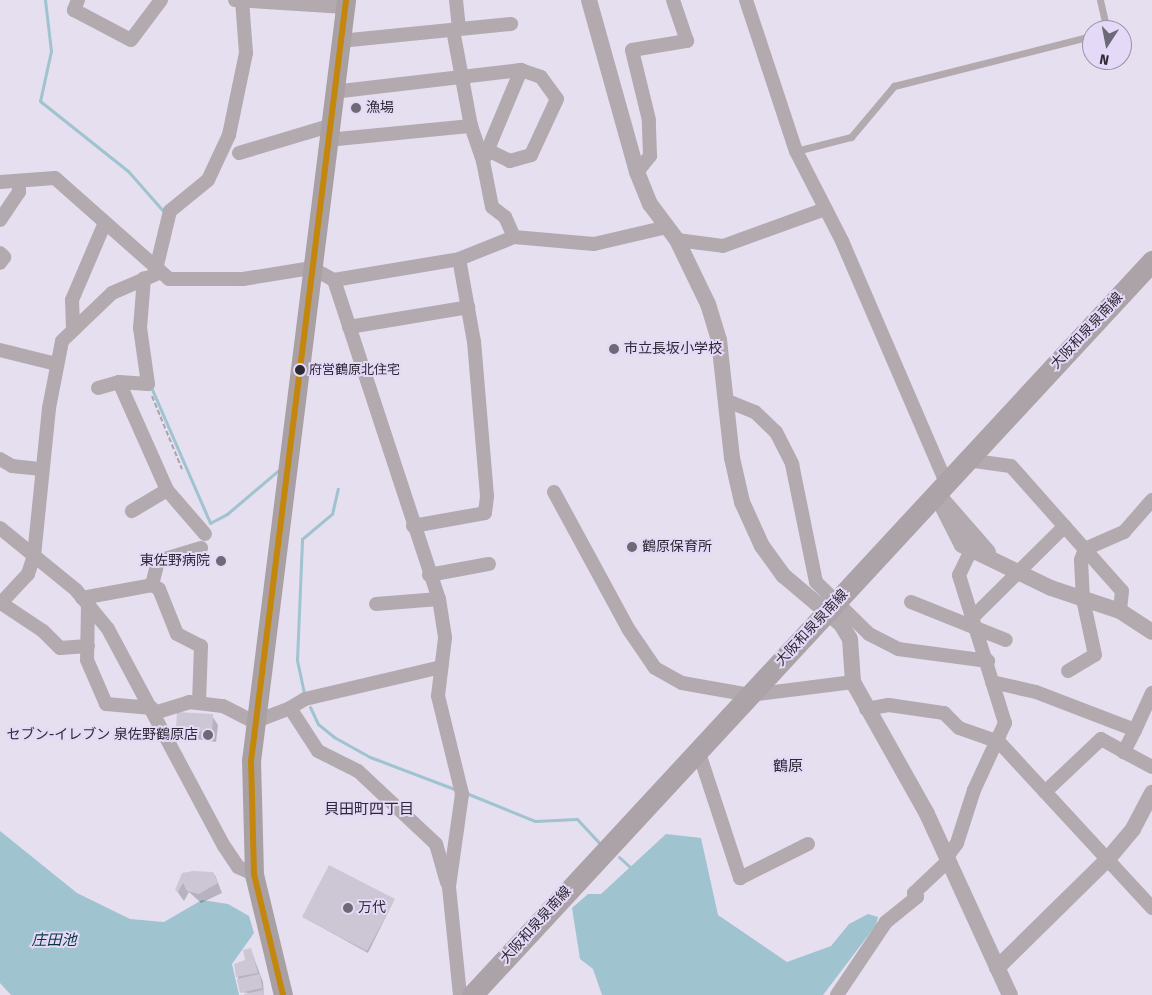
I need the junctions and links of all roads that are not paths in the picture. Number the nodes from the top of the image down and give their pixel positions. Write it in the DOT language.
graph roads {
  1 [pos="78,0"];
  2 [pos="161,0"];
  3 [pos="456,0"];
  4 [pos="589,0"];
  5 [pos="672,0"];
  6 [pos="746,0"];
  7 [pos="1100,0"];
  8 [pos="240,1"];
  9 [pos="345,4"];
  10 [pos="1105,20"];
  11 [pos="511,24"];
  12 [pos="456,30"];
  13 [pos="1082,39"];
  14 [pos="340,41"];
  15 [pos="521,70"];
  16 [pos="460,77"];
  17 [pos="334,92"];
  18 [pos="471,126"];
  19 [pos="328,133"];
  20 [pos="796,152"];
  21 [pos="239,153"];
  22 [pos="485,156"];
  23 [pos="637,172"];
  24 [pos="19,181"];
  25 [pos="0,182"];
  26 [pos="825,209"];
  27 [pos="0,220"];
  28 [pos="104,225"];
  29 [pos="672,233"];
  30 [pos="514,237"];
  31 [pos="0,254"];
  32 [pos="459,259"];
  33 [pos="1152,261"];
  34 [pos="0,264"];
  35 [pos="312,268"];
  36 [pos="158,270"];
  37 [pos="144,278"];
  38 [pos="334,280"];
  39 [pos="468,307"];
  40 [pos="349,327"];
  41 [pos="73,328"];
  42 [pos="0,350"];
  43 [pos="56,364"];
  44 [pos="119,382"];
  45 [pos="98,388"];
  46 [pos="725,400"];
  47 [pos="0,459"];
  48 [pos="968,460"];
  49 [pos="42,469"];
  50 [pos="941,489"];
  51 [pos="167,490"];
  52 [pos="554,492"];
  53 [pos="1152,500"];
  54 [pos="132,512"];
  55 [pos="413,526"];
  56 [pos="1065,526"];
  57 [pos="0,528"];
  58 [pos="204,534"];
  59 [pos="201,548"];
  60 [pos="972,548"];
  61 [pos="1085,549"];
  62 [pos="991,555"];
  63 [pos="34,556"];
  64 [pos="490,564"];
  65 [pos="1019,570"];
  66 [pos="429,575"];
  67 [pos="152,585"];
  68 [pos="439,599"];
  69 [pos="1084,599"];
  70 [pos="85,601"];
  71 [pos="911,602"];
  72 [pos="0,604"];
  73 [pos="376,604"];
  74 [pos="832,606"];
  75 [pos="1120,611"];
  76 [pos="976,623"];
  77 [pos="1152,632"];
  78 [pos="1006,640"];
  79 [pos="88,646"];
  80 [pos="988,661"];
  81 [pos="441,667"];
  82 [pos="1068,671"];
  83 [pos="853,682"];
  84 [pos="992,682"];
  85 [pos="1152,692"];
  86 [pos="750,695"];
  87 [pos="199,703"];
  88 [pos="290,708"];
  89 [pos="866,709"];
  90 [pos="153,711"];
  91 [pos="254,722"];
  92 [pos="1135,730"];
  93 [pos="999,742"];
  94 [pos="698,750"];
  95 [pos="1124,752"];
  96 [pos="1152,767"];
  97 [pos="1045,792"];
  98 [pos="1152,793"];
  99 [pos="808,844"];
  100 [pos="948,859"];
  101 [pos="1108,859"];
  102 [pos="254,874"];
  103 [pos="449,887"];
  104 [pos="1152,908"];
  105 [pos="997,968"];
  106 [pos="283,995"];
  107 [pos="460,995"];
  108 [pos="472,995"];
  109 [pos="837,995"];
  110 [pos="1010,995"];
  1 -- 2 [label="street"];
  3 -- 12 [label="street"];
  4 -- 23 [label="street"];
  5 -- 23 [label="street"];
  6 -- 20 [label="street"];
  7 -- 10 [label="lane"];
  8 -- 9 [label="street"];
  8 -- 36 [label="street"];
  9 -- 14 [label="main road"];
  11 -- 12 [label="street"];
  12 -- 14 [label="street"];
  12 -- 16 [label="street"];
  13 -- 20 [label="lane"];
  14 -- 17 [label="main road"];
  15 -- 16 [label="street"];
  15 -- 22 [label="street"];
  15 -- 22 [label="street"];
  16 -- 17 [label="street"];
  16 -- 18 [label="street"];
  17 -- 19 [label="main road"];
  18 -- 19 [label="street"];
  18 -- 22 [label="street"];
  19 -- 21 [label="street"];
  19 -- 35 [label="main road"];
  20 -- 26 [label="street"];
  22 -- 30 [label="street"];
  23 -- 29 [label="street"];
  24 -- 25 [label="street"];
  24 -- 27 [label="street"];
  24 -- 28 [label="street"];
  26 -- 29 [label="street"];
  26 -- 50 [label="street"];
  28 -- 36 [label="street"];
  28 -- 41 [label="street"];
  29 -- 30 [label="street"];
  29 -- 46 [label="street"];
  30 -- 32 [label="street"];
  31 -- 34 [label="street"];
  32 -- 38 [label="street"];
  32 -- 39 [label="street"];
  33 -- 48 [label="main road, 大阪和泉泉南線"];
  35 -- 36 [label="street"];
  35 -- 38 [label="street"];
  35 -- 91 [label="main road"];
  36 -- 37 [label="street"];
  37 -- 41 [label="street"];
  37 -- 44 [label="street"];
  38 -- 40 [label="street"];
  39 -- 40 [label="street"];
  39 -- 55 [label="street"];
  40 -- 55 [label="street"];
  41 -- 43 [label="street"];
  42 -- 43 [label="street"];
  43 -- 49 [label="street"];
  44 -- 45 [label="street"];
  44 -- 51 [label="street"];
  46 -- 74 [label="street"];
  46 -- 74 [label="street"];
  47 -- 49 [label="street"];
  48 -- 50 [label="main road, 大阪和泉泉南線"];
  48 -- 56 [label="street"];
  49 -- 63 [label="street"];
  50 -- 60 [label="street"];
  50 -- 62 [label="street"];
  50 -- 74 [label="main road, 大阪和泉泉南線"];
  51 -- 54 [label="street"];
  51 -- 58 [label="street"];
  52 -- 86 [label="street"];
  53 -- 61 [label="street"];
  55 -- 66 [label="street"];
  56 -- 61 [label="street"];
  56 -- 65 [label="street"];
  57 -- 63 [label="street"];
  59 -- 67 [label="street"];
  60 -- 62 [label="street"];
  60 -- 76 [label="street"];
  61 -- 69 [label="street"];
  61 -- 75 [label="street"];
  62 -- 65 [label="street"];
  63 -- 70 [label="street"];
  63 -- 72 [label="street"];
  64 -- 66 [label="street"];
  65 -- 69 [label="street"];
  65 -- 76 [label="street"];
  66 -- 68 [label="street"];
  67 -- 70 [label="street"];
  67 -- 87 [label="street"];
  68 -- 73 [label="street"];
  68 -- 81 [label="street"];
  69 -- 75 [label="street"];
  69 -- 82 [label="street"];
  70 -- 79 [label="street"];
  70 -- 90 [label="street"];
  71 -- 76 [label="street"];
  72 -- 79 [label="street"];
  74 -- 80 [label="street"];
  74 -- 83 [label="street"];
  74 -- 86 [label="main road, 大阪和泉泉南線"];
  75 -- 77 [label="street"];
  76 -- 78 [label="street"];
  76 -- 80 [label="street"];
  79 -- 90 [label="street"];
  80 -- 84 [label="street"];
  81 -- 88 [label="street"];
  81 -- 103 [label="street"];
  83 -- 86 [label="street"];
  83 -- 89 [label="street"];
  84 -- 92 [label="street"];
  84 -- 93 [label="street"];
  85 -- 92 [label="street"];
  86 -- 94 [label="main road, 大阪和泉泉南線"];
  87 -- 90 [label="street"];
  87 -- 91 [label="street"];
  88 -- 91 [label="street"];
  88 -- 103 [label="street"];
  89 -- 93 [label="street"];
  89 -- 100 [label="street"];
  90 -- 102 [label="street"];
  91 -- 102 [label="main road"];
  92 -- 95 [label="street"];
  93 -- 97 [label="street"];
  93 -- 100 [label="street"];
  94 -- 99 [label="street"];
  94 -- 108 [label="main road, 大阪和泉泉南線"];
  95 -- 96 [label="street"];
  95 -- 97 [label="street"];
  97 -- 101 [label="street"];
  98 -- 101 [label="street"];
  100 -- 105 [label="street"];
  100 -- 109 [label="street"];
  101 -- 104 [label="street"];
  101 -- 105 [label="street"];
  102 -- 106 [label="main road"];
  103 -- 107 [label="street"];
  105 -- 110 [label="street"];
}
